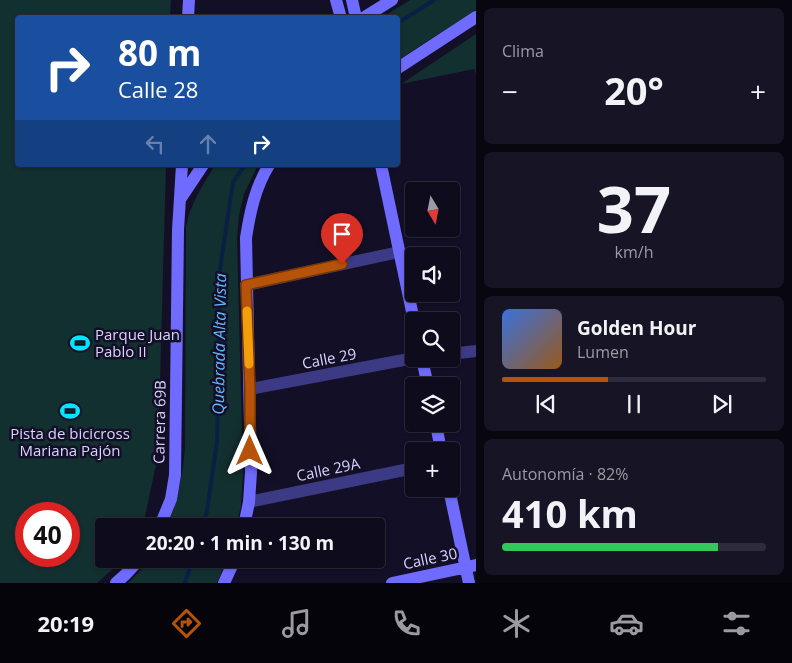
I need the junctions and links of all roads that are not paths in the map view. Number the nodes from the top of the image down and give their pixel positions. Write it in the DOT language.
graph roads {
  1 [pos="189,0"];
  2 [pos="336,0"];
  3 [pos="352,0"];
  4 [pos="392,0"];
  5 [pos="188,15"];
  6 [pos="340,15"];
  7 [pos="355,15"];
  8 [pos="368,15"];
  9 [pos="476,17"];
  10 [pos="400,67"];
  11 [pos="182,167"];
  12 [pos="202,167"];
  13 [pos="268,167"];
  14 [pos="381,167"];
  15 [pos="180,200"];
  16 [pos="399,252"];
  17 [pos="246,285"];
  18 [pos="412,312"];
  19 [pos="476,351"];
  20 [pos="460,353"];
  21 [pos="405,360"];
  22 [pos="250,389"];
  23 [pos="405,470"];
  24 [pos="451,497"];
  25 [pos="249,502"];
  26 [pos="163,518"];
  27 [pos="246,518"];
  28 [pos="471,566"];
  29 [pos="132,568"];
  30 [pos="231,568"];
  31 [pos="116,583"];
  32 [pos="224,583"];
  33 [pos="392,583"];
  34 [pos="469,583"];
  1 -- 5 [label="street"];
  2 -- 6 [label="street"];
  3 -- 7 [label="street"];
  4 -- 8 [label="street"];
  9 -- 10 [label="street"];
  11 -- 15 [label="street, Carrera 69B"];
  12 -- 15 [label="street"];
  13 -- 17 [label="street"];
  14 -- 16 [label="street"];
  15 -- 26 [label="street, Carrera 69B"];
  16 -- 17 [label="street"];
  16 -- 18 [label="street"];
  17 -- 22 [label="street"];
  19 -- 20 [label="street"];
  21 -- 22 [label="street, Calle 29"];
  22 -- 25 [label="street"];
  23 -- 25 [label="street, Calle 29A"];
  24 -- 28 [label="street"];
  25 -- 27 [label="street"];
  28 -- 33 [label="street, Calle 30"];
  28 -- 34 [label="street"];
  29 -- 31 [label="street"];
  30 -- 32 [label="street"];
}
